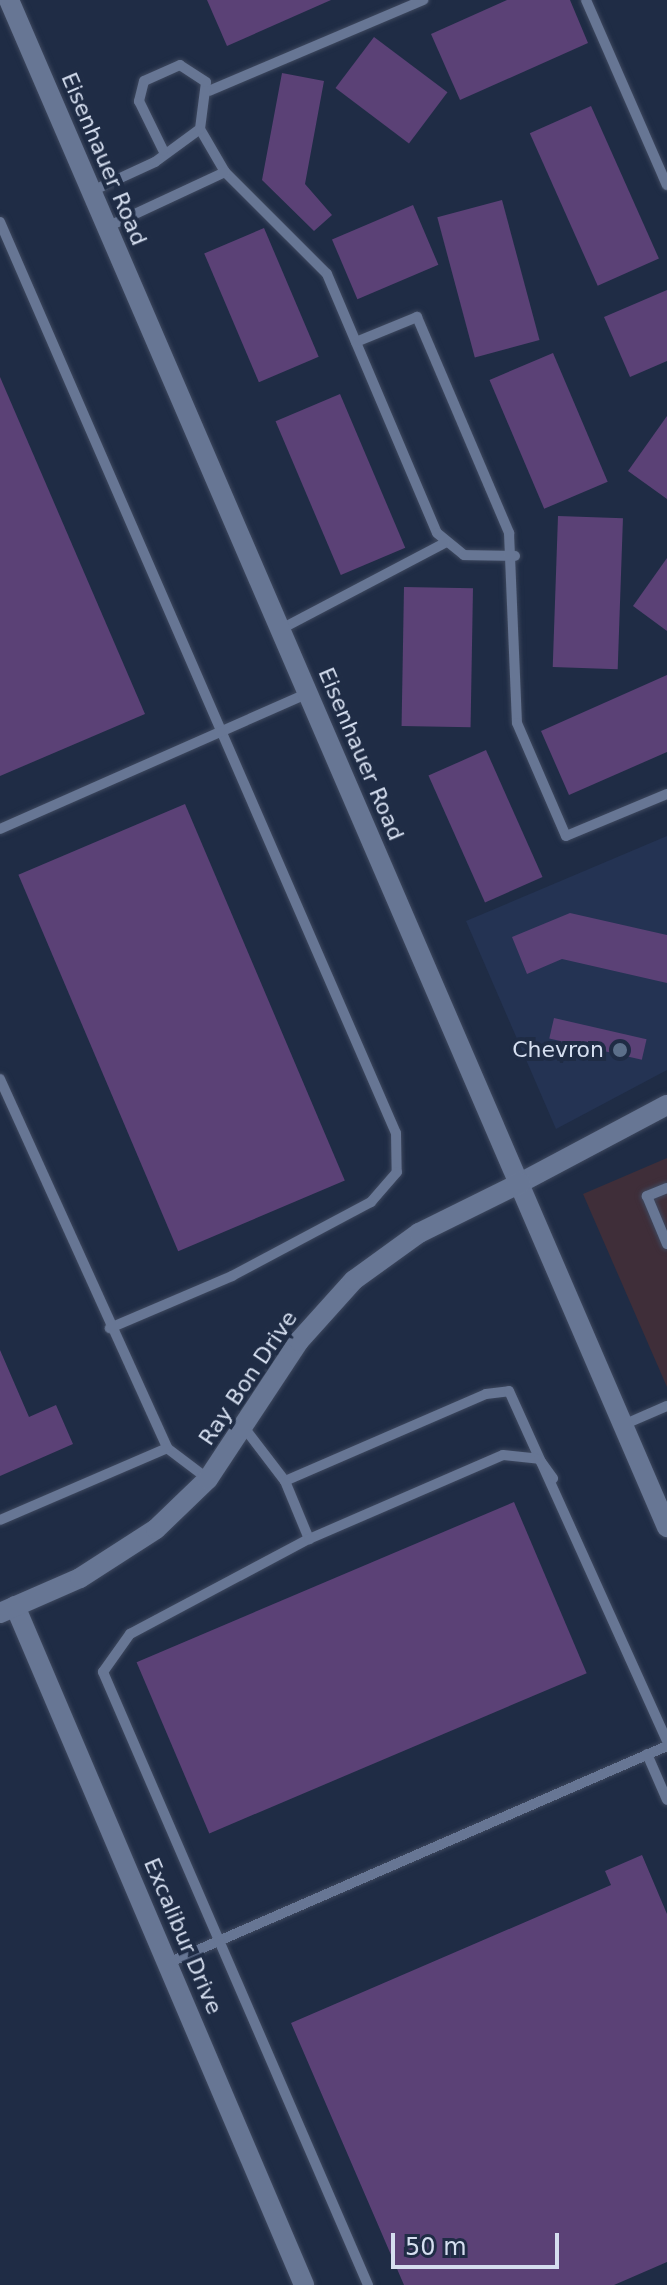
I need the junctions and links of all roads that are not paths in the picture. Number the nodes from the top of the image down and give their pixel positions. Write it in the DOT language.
graph roads {
  1 [pos="423,0"];
  2 [pos="586,0"];
  3 [pos="403,4"];
  4 [pos="12,5"];
  5 [pos="209,91"];
  6 [pos="200,129"];
  7 [pos="163,150"];
  8 [pos="225,172"];
  9 [pos="667,185"];
  10 [pos="92,191"];
  11 [pos="0,222"];
  12 [pos="107,227"];
  13 [pos="356,342"];
  14 [pos="445,543"];
  15 [pos="515,556"];
  16 [pos="281,629"];
  17 [pos="309,693"];
  18 [pos="219,732"];
  19 [pos="667,794"];
  20 [pos="0,829"];
  21 [pos="0,1079"];
  22 [pos="667,1105"];
  23 [pos="520,1183"];
  24 [pos="667,1188"];
  25 [pos="667,1244"];
  26 [pos="110,1328"];
  27 [pos="667,1406"];
  28 [pos="623,1425"];
  29 [pos="246,1430"];
  30 [pos="167,1448"];
  31 [pos="553,1478"];
  32 [pos="208,1479"];
  33 [pos="285,1481"];
  34 [pos="0,1520"];
  35 [pos="667,1527"];
  36 [pos="309,1539"];
  37 [pos="8,1610"];
  38 [pos="667,1743"];
  39 [pos="647,1754"];
  40 [pos="667,1800"];
  41 [pos="218,1941"];
  42 [pos="168,1963"];
  43 [pos="304,2285"];
  44 [pos="368,2285"];
  1 -- 3 [label="lane"];
  2 -- 9 [label="lane"];
  3 -- 5 [label="lane"];
  4 -- 10 [label="main road, Eisenhauer Road"];
  5 -- 6 [label="lane"];
  5 -- 7 [label="lane"];
  6 -- 7 [label="lane"];
  6 -- 8 [label="lane"];
  7 -- 10 [label="lane"];
  8 -- 12 [label="lane"];
  8 -- 13 [label="lane"];
  10 -- 12 [label="main road, Eisenhauer Road"];
  11 -- 18 [label="lane"];
  12 -- 16 [label="main road, Eisenhauer Road"];
  13 -- 14 [label="lane"];
  13 -- 15 [label="lane"];
  14 -- 15 [label="lane"];
  14 -- 16 [label="lane"];
  15 -- 19 [label="lane"];
  16 -- 17 [label="main road, Eisenhauer Road"];
  17 -- 18 [label="lane"];
  17 -- 23 [label="main road, Eisenhauer Road"];
  18 -- 20 [label="lane"];
  18 -- 26 [label="lane"];
  21 -- 26 [label="lane"];
  22 -- 23 [label="main road, Ray Bon Drive"];
  23 -- 28 [label="main road, Eisenhauer Road"];
  23 -- 29 [label="main road, Ray Bon Drive"];
  24 -- 25 [label="lane"];
  26 -- 30 [label="lane"];
  27 -- 28 [label="lane"];
  28 -- 35 [label="main road, Eisenhauer Road"];
  29 -- 32 [label="main road, Ray Bon Drive"];
  29 -- 33 [label="lane"];
  30 -- 32 [label="lane"];
  30 -- 34 [label="lane"];
  31 -- 33 [label="lane"];
  31 -- 36 [label="lane"];
  31 -- 38 [label="lane"];
  32 -- 37 [label="main road, Ray Bon Drive"];
  33 -- 36 [label="lane"];
  36 -- 41 [label="lane"];
  37 -- 42 [label="main road, Excalibur Drive"];
  38 -- 39 [label="lane"];
  39 -- 40 [label="lane"];
  39 -- 41 [label="lane"];
  41 -- 42 [label="lane"];
  41 -- 44 [label="lane"];
  42 -- 43 [label="main road, Excalibur Drive"];
}
